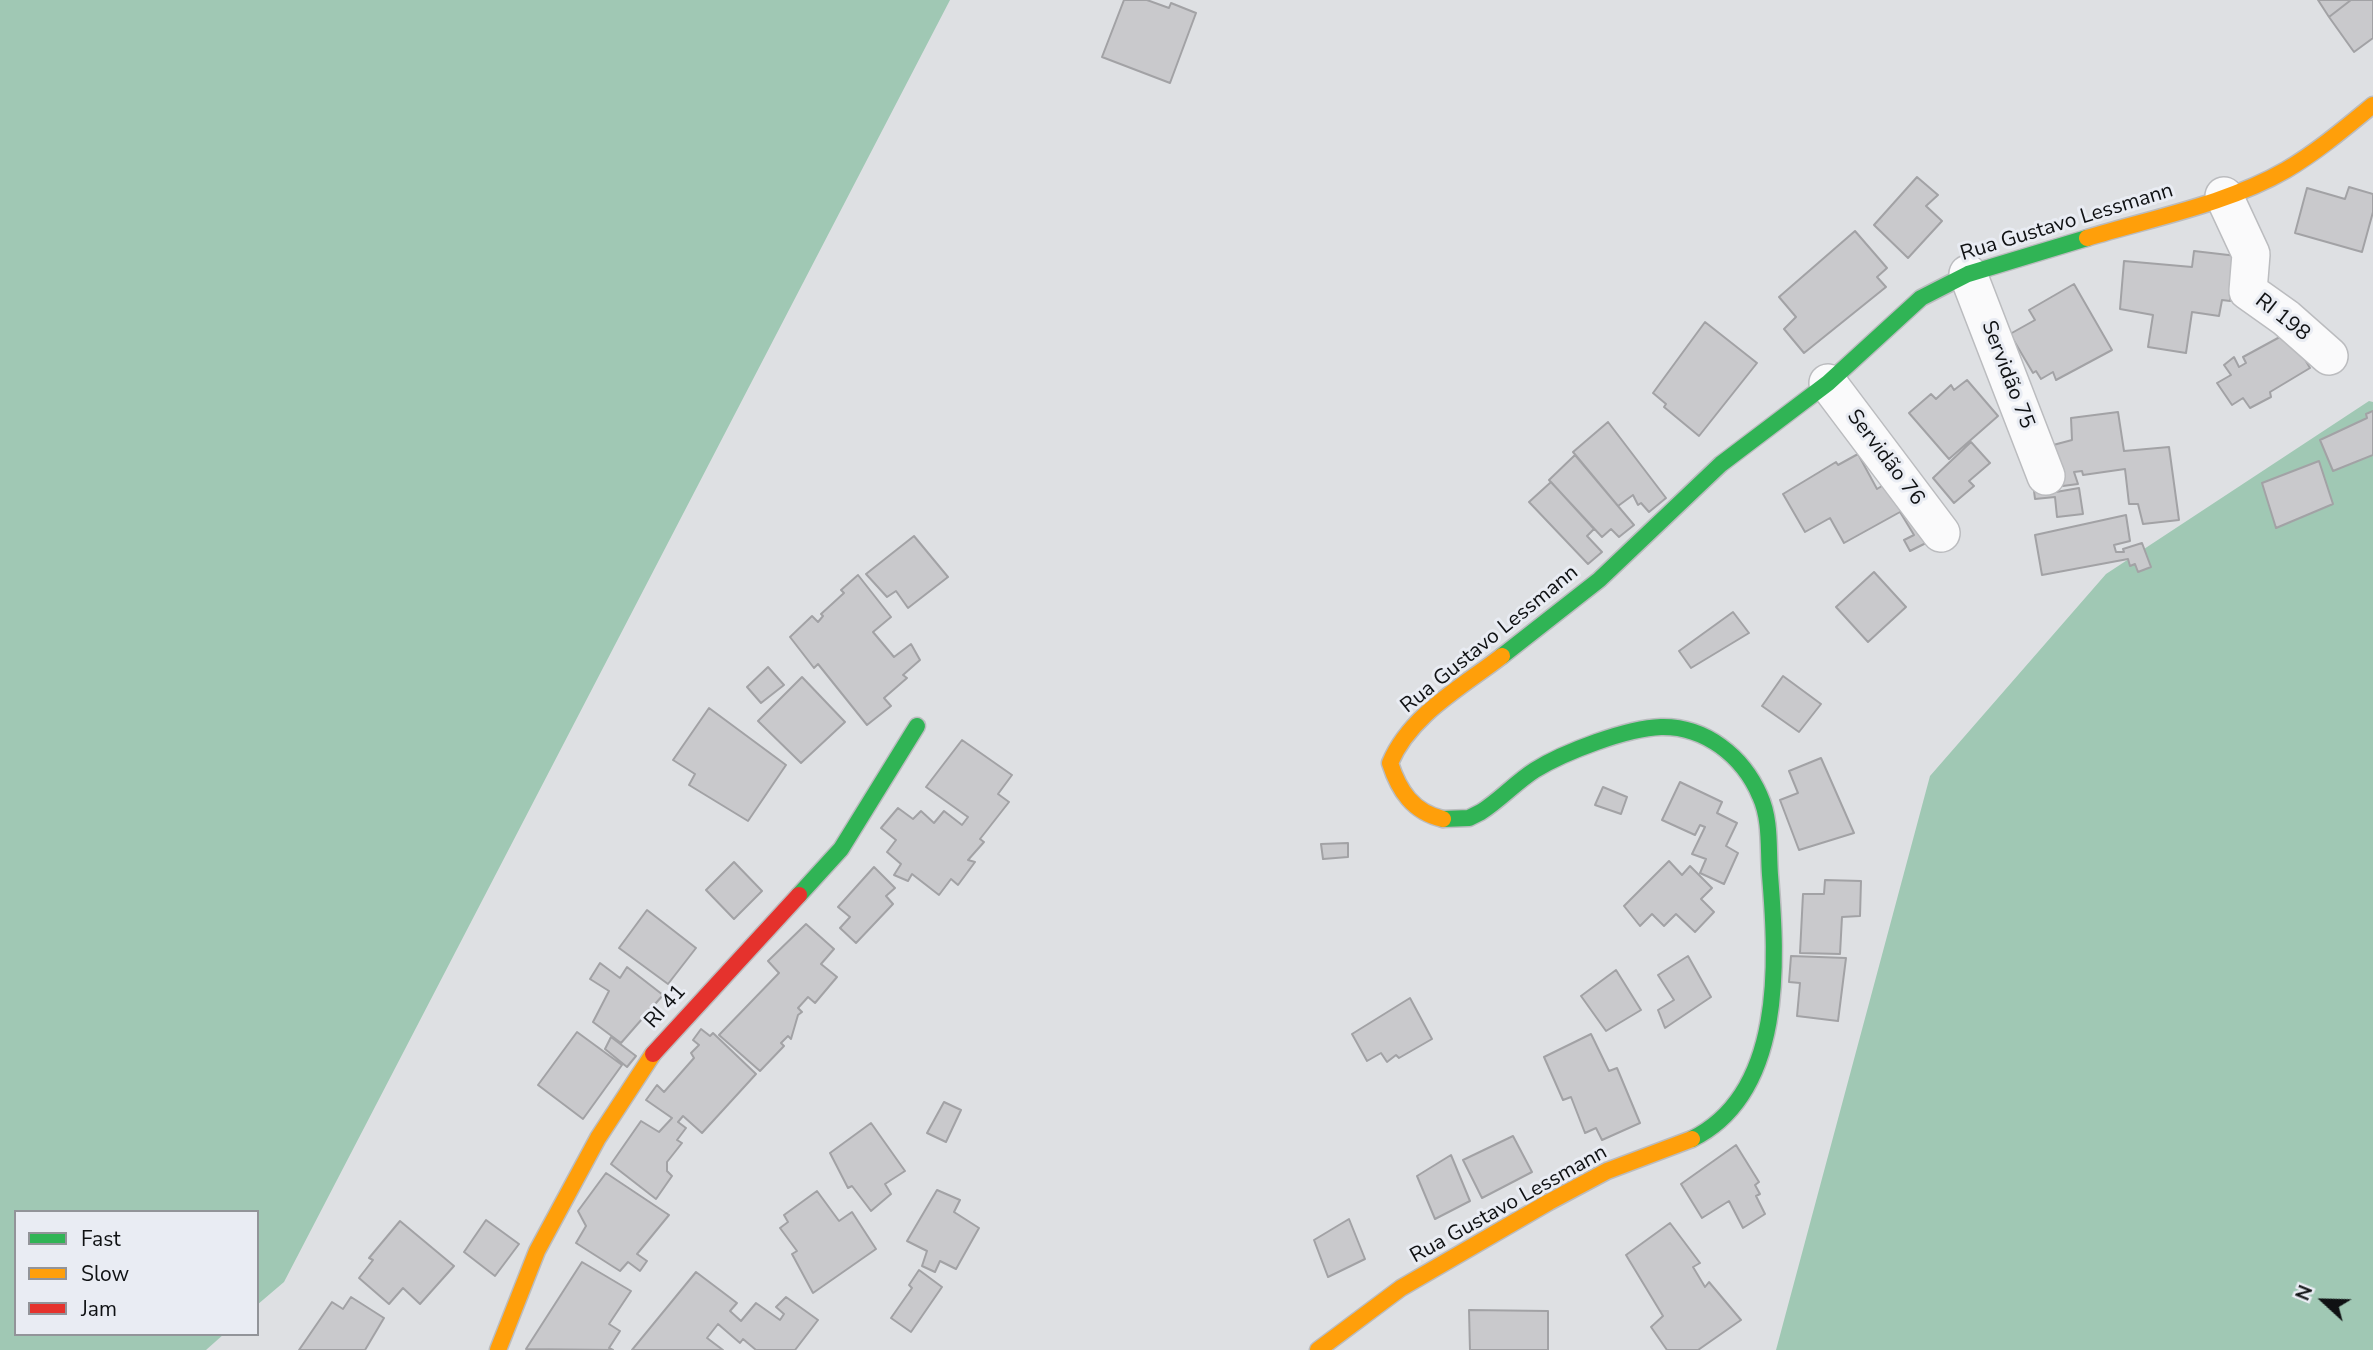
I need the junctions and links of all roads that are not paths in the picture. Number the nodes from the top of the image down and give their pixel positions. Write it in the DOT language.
graph roads {
  1 [pos="2373,105"];
  2 [pos="2224,196"];
  3 [pos="1968,274"];
  4 [pos="2329,356"];
  5 [pos="1828,383"];
  6 [pos="2046,476"];
  7 [pos="1941,533"];
  8 [pos="917,726"];
  9 [pos="498,1350"];
  10 [pos="1318,1350"];
  1 -- 2 [label="street, Rua Gustavo Lessmann"];
  2 -- 3 [label="street, Rua Gustavo Lessmann"];
  2 -- 4 [label="street, RI 198"];
  3 -- 5 [label="street, Rua Gustavo Lessmann"];
  3 -- 6 [label="street, Servidão 75"];
  5 -- 7 [label="street, Servidão 76"];
  5 -- 10 [label="street, Rua Gustavo Lessmann"];
  8 -- 9 [label="street, RI 41"];
}
